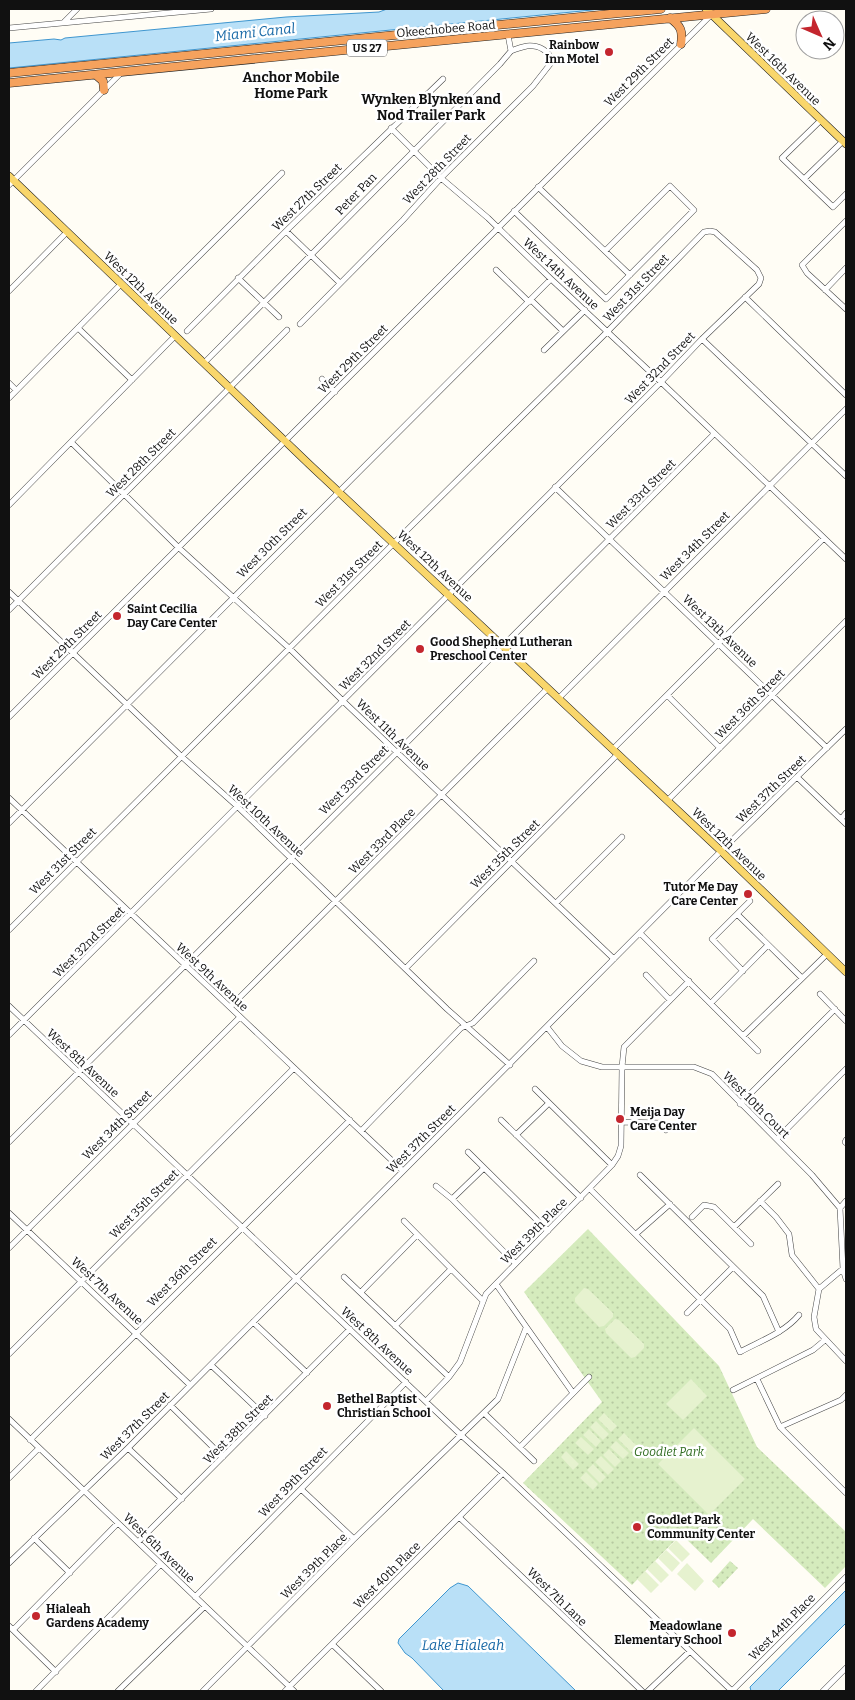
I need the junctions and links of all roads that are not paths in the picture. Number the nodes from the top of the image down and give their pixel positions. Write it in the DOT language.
graph roads {
  1 [pos="77,9"];
  2 [pos="211,9"];
  3 [pos="661,9"];
  4 [pos="766,9"];
  5 [pos="709,12"];
  6 [pos="670,18"];
  7 [pos="64,22"];
  8 [pos="9,28"];
  9 [pos="508,35"];
  10 [pos="681,44"];
  11 [pos="511,51"];
  12 [pos="144,60"];
  13 [pos="122,72"];
  14 [pos="9,73"];
  15 [pos="96,75"];
  16 [pos="443,79"];
  17 [pos="9,83"];
  18 [pos="104,90"];
  19 [pos="821,120"];
  20 [pos="391,128"];
  21 [pos="845,142"];
  22 [pos="414,150"];
  23 [pos="282,173"];
  24 [pos="441,178"];
  25 [pos="804,178"];
  26 [pos="10,181"];
  27 [pos="538,187"];
  28 [pos="846,194"];
  29 [pos="514,211"];
  30 [pos="846,221"];
  31 [pos="498,227"];
  32 [pos="286,231"];
  33 [pos="67,232"];
  34 [pos="704,232"];
  35 [pos="605,251"];
  36 [pos="311,254"];
  37 [pos="846,268"];
  38 [pos="496,270"];
  39 [pos="630,275"];
  40 [pos="238,278"];
  41 [pos="551,280"];
  42 [pos="340,283"];
  43 [pos="121,284"];
  44 [pos="825,290"];
  45 [pos="9,291"];
  46 [pos="745,297"];
  47 [pos="263,302"];
  48 [pos="530,302"];
  49 [pos="147,308"];
  50 [pos="585,310"];
  51 [pos="846,310"];
  52 [pos="279,317"];
  53 [pos="300,324"];
  54 [pos="78,328"];
  55 [pos="287,330"];
  56 [pos="187,331"];
  57 [pos="563,331"];
  58 [pos="608,331"];
  59 [pos="175,336"];
  60 [pos="702,339"];
  61 [pos="544,350"];
  62 [pos="204,363"];
  63 [pos="322,379"];
  64 [pos="132,380"];
  65 [pos="662,382"];
  66 [pos="9,383"];
  67 [pos="230,388"];
  68 [pos="16,390"];
  69 [pos="335,392"];
  70 [pos="846,395"];
  71 [pos="9,398"];
  72 [pos="846,409"];
  73 [pos="714,434"];
  74 [pos="285,440"];
  75 [pos="70,442"];
  76 [pos="812,444"];
  77 [pos="846,476"];
  78 [pos="770,486"];
  79 [pos="555,488"];
  80 [pos="339,491"];
  81 [pos="124,494"];
  82 [pos="9,504"];
  83 [pos="824,538"];
  84 [pos="610,540"];
  85 [pos="394,543"];
  86 [pos="178,547"];
  87 [pos="846,559"];
  88 [pos="664,591"];
  89 [pos="9,592"];
  90 [pos="449,594"];
  91 [pos="233,597"];
  92 [pos="18,601"];
  93 [pos="9,610"];
  94 [pos="846,622"];
  95 [pos="719,644"];
  96 [pos="504,646"];
  97 [pos="290,648"];
  98 [pos="73,652"];
  99 [pos="548,688"];
  100 [pos="667,695"];
  101 [pos="772,695"];
  102 [pos="559,698"];
  103 [pos="343,701"];
  104 [pos="127,704"];
  105 [pos="9,717"];
  106 [pos="846,729"];
  107 [pos="720,748"];
  108 [pos="827,748"];
  109 [pos="397,752"];
  110 [pos="615,752"];
  111 [pos="181,756"];
  112 [pos="797,777"];
  113 [pos="441,795"];
  114 [pos="9,798"];
  115 [pos="667,801"];
  116 [pos="238,807"];
  117 [pos="22,810"];
  118 [pos="846,813"];
  119 [pos="841,819"];
  120 [pos="9,822"];
  121 [pos="846,824"];
  122 [pos="622,837"];
  123 [pos="721,852"];
  124 [pos="291,858"];
  125 [pos="76,862"];
  126 [pos="511,862"];
  127 [pos="336,901"];
  128 [pos="750,901"];
  129 [pos="556,903"];
  130 [pos="131,914"];
  131 [pos="737,914"];
  132 [pos="9,930"];
  133 [pos="640,933"];
  134 [pos="768,945"];
  135 [pos="827,954"];
  136 [pos="614,959"];
  137 [pos="534,961"];
  138 [pos="185,966"];
  139 [pos="406,968"];
  140 [pos="743,970"];
  141 [pos="846,972"];
  142 [pos="646,975"];
  143 [pos="802,978"];
  144 [pos="689,981"];
  145 [pos="820,994"];
  146 [pos="670,1000"];
  147 [pos="711,1004"];
  148 [pos="9,1006"];
  149 [pos="230,1007"];
  150 [pos="835,1009"];
  151 [pos="240,1017"];
  152 [pos="24,1020"];
  153 [pos="846,1021"];
  154 [pos="466,1026"];
  155 [pos="547,1027"];
  156 [pos="9,1035"];
  157 [pos="743,1036"];
  158 [pos="758,1051"];
  159 [pos="510,1065"];
  160 [pos="622,1067"];
  161 [pos="294,1068"];
  162 [pos="846,1069"];
  163 [pos="78,1071"];
  164 [pos="535,1089"];
  165 [pos="549,1103"];
  166 [pos="740,1104"];
  167 [pos="350,1120"];
  168 [pos="501,1120"];
  169 [pos="621,1122"];
  170 [pos="133,1124"];
  171 [pos="666,1130"];
  172 [pos="361,1131"];
  173 [pos="516,1135"];
  174 [pos="776,1139"];
  175 [pos="9,1142"];
  176 [pos="468,1152"];
  177 [pos="612,1165"];
  178 [pos="484,1168"];
  179 [pos="403,1171"];
  180 [pos="187,1175"];
  181 [pos="640,1175"];
  182 [pos="778,1184"];
  183 [pos="436,1186"];
  184 [pos="590,1189"];
  185 [pos="581,1198"];
  186 [pos="452,1199"];
  187 [pos="760,1201"];
  188 [pos="846,1201"];
  189 [pos="670,1204"];
  190 [pos="840,1208"];
  191 [pos="9,1213"];
  192 [pos="692,1217"];
  193 [pos="404,1221"];
  194 [pos="242,1227"];
  195 [pos="734,1227"];
  196 [pos="26,1230"];
  197 [pos="548,1231"];
  198 [pos="636,1234"];
  199 [pos="418,1235"];
  200 [pos="751,1244"];
  201 [pos="9,1248"];
  202 [pos="515,1263"];
  203 [pos="733,1267"];
  204 [pos="845,1267"];
  205 [pos="450,1269"];
  206 [pos="296,1278"];
  207 [pos="344,1278"];
  208 [pos="846,1279"];
  209 [pos="82,1282"];
  210 [pos="496,1284"];
  211 [pos="819,1289"];
  212 [pos="361,1292"];
  213 [pos="700,1299"];
  214 [pos="483,1301"];
  215 [pos="688,1313"];
  216 [pos="799,1315"];
  217 [pos="254,1322"];
  218 [pos="396,1326"];
  219 [pos="526,1328"];
  220 [pos="350,1329"];
  221 [pos="136,1332"];
  222 [pos="779,1332"];
  223 [pos="825,1340"];
  224 [pos="9,1354"];
  225 [pos="846,1361"];
  226 [pos="211,1365"];
  227 [pos="307,1373"];
  228 [pos="449,1377"];
  229 [pos="589,1377"];
  230 [pos="757,1379"];
  231 [pos="406,1382"];
  232 [pos="190,1385"];
  233 [pos="733,1390"];
  234 [pos="573,1393"];
  235 [pos="846,1395"];
  236 [pos="426,1401"];
  237 [pos="170,1406"];
  238 [pos="484,1413"];
  239 [pos="265,1416"];
  240 [pos="9,1419"];
  241 [pos="780,1427"];
  242 [pos="461,1435"];
  243 [pos="30,1440"];
  244 [pos="520,1447"];
  245 [pos="39,1448"];
  246 [pos="128,1448"];
  247 [pos="223,1458"];
  248 [pos="534,1461"];
  249 [pos="503,1473"];
  250 [pos="9,1478"];
  251 [pos="300,1489"];
  252 [pos="83,1490"];
  253 [pos="846,1493"];
  254 [pos="182,1499"];
  255 [pos="458,1517"];
  256 [pos="118,1523"];
  257 [pos="34,1538"];
  258 [pos="354,1540"];
  259 [pos="138,1542"];
  260 [pos="9,1563"];
  261 [pos="161,1564"];
  262 [pos="70,1573"];
  263 [pos="846,1577"];
  264 [pos="195,1597"];
  265 [pos="204,1606"];
  266 [pos="11,1628"];
  267 [pos="332,1644"];
  268 [pos="248,1647"];
  269 [pos="690,1651"];
  270 [pos="846,1668"];
  271 [pos="56,1672"];
  272 [pos="290,1686"];
  273 [pos="36,1691"];
  274 [pos="118,1691"];
  275 [pos="203,1691"];
  276 [pos="285,1691"];
  277 [pos="294,1691"];
  278 [pos="381,1691"];
  279 [pos="642,1691"];
  280 [pos="648,1691"];
  281 [pos="732,1691"];
  282 [pos="823,1691"];
  1 -- 7 [label="street"];
  2 -- 7 [label="street"];
  3 -- 12 [label="highway, Okeechobee Road / US 27"];
  4 -- 5 [label="highway, Okeechobee Road / US 27"];
  5 -- 6 [label="highway, Okeechobee Road / US 27"];
  5 -- 10 [label="street, West 29th Street"];
  5 -- 19 [label="main road, West 16th Avenue"];
  6 -- 9 [label="highway, Okeechobee Road / US 27"];
  6 -- 10 [label="highway"];
  7 -- 8 [label="street"];
  9 -- 11 [label="street"];
  9 -- 13 [label="highway, Okeechobee Road / US 27"];
  10 -- 27 [label="street, West 29th Street"];
  11 -- 22 [label="street, Peter Pan"];
  11 -- 24 [label="street, West 28th Street"];
  12 -- 13 [label="highway"];
  12 -- 14 [label="highway, Okeechobee Road / US 27"];
  13 -- 15 [label="highway, Okeechobee Road / US 27"];
  13 -- 18 [label="street"];
  15 -- 17 [label="highway, Okeechobee Road / US 27"];
  15 -- 18 [label="highway"];
  16 -- 20 [label="street, West 27th Street"];
  18 -- 26 [label="street"];
  19 -- 21 [label="main road, West 16th Avenue"];
  19 -- 25 [label="street"];
  20 -- 22 [label="street, West 14th Avenue"];
  20 -- 32 [label="street, West 27th Street"];
  21 -- 25 [label="street"];
  22 -- 24 [label="street, West 14th Avenue"];
  22 -- 36 [label="street, Peter Pan"];
  23 -- 49 [label="street"];
  24 -- 31 [label="street, West 14th Avenue"];
  24 -- 42 [label="street, West 28th Street"];
  25 -- 28 [label="street"];
  26 -- 33 [label="main road, West 12th Avenue"];
  27 -- 29 [label="street, West 29th Street"];
  27 -- 35 [label="street"];
  29 -- 31 [label="street, West 29th Street"];
  29 -- 39 [label="street"];
  30 -- 44 [label="street"];
  31 -- 41 [label="street, West 14th Avenue"];
  31 -- 69 [label="street, West 29th Street"];
  32 -- 36 [label="street"];
  32 -- 40 [label="street, West 27th Street"];
  33 -- 43 [label="main road, West 12th Avenue"];
  33 -- 45 [label="street"];
  34 -- 46 [label="street, West 32nd Street"];
  34 -- 58 [label="street, West 31st Street"];
  35 -- 39 [label="street"];
  35 -- 39 [label="street"];
  36 -- 42 [label="street"];
  36 -- 47 [label="street, Peter Pan"];
  37 -- 44 [label="street"];
  38 -- 48 [label="street"];
  40 -- 47 [label="street"];
  40 -- 56 [label="street, West 27th Street"];
  41 -- 48 [label="street, West 30th Street"];
  41 -- 50 [label="street, West 14th Avenue"];
  42 -- 53 [label="street, West 28th Street"];
  43 -- 49 [label="main road, West 12th Avenue"];
  43 -- 54 [label="street"];
  44 -- 51 [label="street"];
  46 -- 60 [label="street, West 32nd Street"];
  46 -- 70 [label="street"];
  47 -- 52 [label="street"];
  47 -- 62 [label="street, Peter Pan"];
  48 -- 57 [label="street"];
  48 -- 80 [label="street, West 30th Street"];
  49 -- 59 [label="main road, West 12th Avenue"];
  50 -- 57 [label="street"];
  50 -- 58 [label="street, West 14th Avenue"];
  54 -- 64 [label="street"];
  54 -- 68 [label="street"];
  55 -- 67 [label="street, West 28th Street"];
  57 -- 61 [label="street"];
  58 -- 65 [label="street, West 14th Avenue"];
  58 -- 85 [label="street, West 31st Street"];
  59 -- 62 [label="main road, West 12th Avenue"];
  59 -- 64 [label="street"];
  60 -- 65 [label="street, West 32nd Street"];
  60 -- 76 [label="street"];
  62 -- 67 [label="main road, West 12th Avenue"];
  63 -- 69 [label="street"];
  64 -- 75 [label="street"];
  65 -- 73 [label="street, West 14th Avenue"];
  65 -- 79 [label="street, West 32nd Street"];
  66 -- 68 [label="street"];
  67 -- 74 [label="main road, West 12th Avenue"];
  67 -- 81 [label="street, West 28th Street"];
  68 -- 71 [label="street"];
  69 -- 74 [label="street, West 29th Street"];
  72 -- 76 [label="street, West 34th Street"];
  73 -- 78 [label="street, West 14th Avenue"];
  73 -- 84 [label="street, West 33rd Street"];
  74 -- 80 [label="main road, West 12th Avenue"];
  74 -- 86 [label="street, West 29th Street"];
  75 -- 81 [label="street, West 11th Avenue"];
  75 -- 82 [label="street"];
  76 -- 77 [label="street"];
  76 -- 78 [label="street, West 34th Street"];
  78 -- 83 [label="street, West 14th Avenue"];
  78 -- 88 [label="street, West 34th Street"];
  79 -- 84 [label="street, West 13th Avenue"];
  79 -- 90 [label="street, West 32nd Street"];
  80 -- 85 [label="main road, West 12th Avenue"];
  80 -- 91 [label="street, West 30th Street"];
  81 -- 86 [label="street, West 11th Avenue"];
  81 -- 92 [label="street, West 28th Street"];
  83 -- 87 [label="street, West 14th Avenue"];
  83 -- 95 [label="street, West 35th Street"];
  84 -- 88 [label="street, West 13th Avenue"];
  84 -- 96 [label="street, West 33rd Street"];
  85 -- 90 [label="main road, West 12th Avenue"];
  85 -- 97 [label="street, West 31st Street"];
  86 -- 91 [label="street, West 11th Avenue"];
  86 -- 98 [label="street, West 29th Street"];
  88 -- 95 [label="street, West 13th Avenue"];
  88 -- 102 [label="street, West 34th Street"];
  89 -- 92 [label="street, West 10th Avenue"];
  90 -- 96 [label="main road, West 12th Avenue"];
  90 -- 103 [label="street, West 32nd Street"];
  91 -- 97 [label="street, West 11th Avenue"];
  91 -- 104 [label="street, West 30th Street"];
  92 -- 93 [label="street, West 28th Street"];
  92 -- 98 [label="street, West 10th Avenue"];
  94 -- 101 [label="street, West 36th Street"];
  95 -- 100 [label="street, West 35th Street"];
  95 -- 101 [label="street, West 13th Avenue"];
  96 -- 99 [label="main road, West 12th Avenue"];
  96 -- 109 [label="street, West 33rd Street"];
  97 -- 103 [label="street, West 11th Avenue"];
  97 -- 111 [label="street, West 31st Street"];
  98 -- 104 [label="street, West 10th Avenue"];
  98 -- 105 [label="street, West 29th Street"];
  99 -- 102 [label="main road, West 12th Avenue"];
  99 -- 113 [label="street, West 33rd Place"];
  100 -- 107 [label="street"];
  100 -- 110 [label="street, West 35th Street"];
  101 -- 107 [label="street, West 36th Street"];
  101 -- 108 [label="street, West 13th Avenue"];
  102 -- 110 [label="main road, West 12th Avenue"];
  103 -- 109 [label="street, West 11th Avenue"];
  103 -- 116 [label="street, West 32nd Street"];
  104 -- 111 [label="street, West 10th Avenue"];
  104 -- 117 [label="street, West 30th Street"];
  106 -- 108 [label="street, West 37th Street"];
  107 -- 115 [label="street, West 36th Street"];
  108 -- 112 [label="street, West 37th Street"];
  109 -- 113 [label="street, West 11th Avenue"];
  109 -- 124 [label="street, West 33rd Street"];
  110 -- 115 [label="main road, West 12th Avenue"];
  110 -- 126 [label="street, West 35th Street"];
  111 -- 116 [label="street, West 10th Avenue"];
  111 -- 125 [label="street, West 31st Street"];
  112 -- 119 [label="street"];
  112 -- 123 [label="street, West 37th Street"];
  113 -- 126 [label="street, West 11th Avenue"];
  113 -- 127 [label="street, West 33rd Place"];
  114 -- 117 [label="street, West 9th Avenue"];
  115 -- 123 [label="main road, West 12th Avenue"];
  116 -- 124 [label="street, West 10th Avenue"];
  116 -- 130 [label="street, West 32nd Street"];
  117 -- 120 [label="street, West 30th Street"];
  117 -- 125 [label="street, West 9th Avenue"];
  118 -- 119 [label="street"];
  119 -- 121 [label="street"];
  122 -- 129 [label="street"];
  123 -- 133 [label="street, West 37th Street"];
  123 -- 135 [label="main road, West 12th Avenue"];
  124 -- 127 [label="street, West 10th Avenue"];
  124 -- 138 [label="street, West 33rd Street"];
  125 -- 130 [label="street, West 9th Avenue"];
  125 -- 132 [label="street, West 31st Street"];
  126 -- 129 [label="street, West 11th Avenue"];
  126 -- 139 [label="street, West 35th Street"];
  127 -- 139 [label="street, West 10th Avenue"];
  127 -- 149 [label="street, West 33rd Place"];
  128 -- 131 [label="street"];
  129 -- 136 [label="street, West 11th Avenue"];
  130 -- 138 [label="street, West 9th Avenue"];
  130 -- 152 [label="street, West 32nd Street"];
  131 -- 134 [label="street"];
  131 -- 140 [label="street"];
  133 -- 136 [label="street, West 37th Street"];
  133 -- 144 [label="street"];
  134 -- 140 [label="street"];
  134 -- 143 [label="street"];
  135 -- 141 [label="main road, West 12th Avenue"];
  135 -- 143 [label="street"];
  136 -- 155 [label="street, West 37th Street"];
  137 -- 154 [label="street"];
  138 -- 149 [label="street, West 9th Avenue"];
  138 -- 163 [label="street, West 33rd Street"];
  139 -- 154 [label="street, West 10th Avenue"];
  140 -- 147 [label="street"];
  142 -- 146 [label="street"];
  143 -- 157 [label="street"];
  144 -- 146 [label="street"];
  144 -- 147 [label="street"];
  145 -- 150 [label="street"];
  146 -- 160 [label="street"];
  147 -- 157 [label="street"];
  148 -- 152 [label="street, West 8th Avenue"];
  149 -- 151 [label="street, West 9th Avenue"];
  150 -- 153 [label="street"];
  150 -- 166 [label="street"];
  151 -- 161 [label="street, West 9th Avenue"];
  151 -- 170 [label="street, West 34th Street"];
  152 -- 156 [label="street, West 32nd Street"];
  152 -- 163 [label="street, West 8th Avenue"];
  154 -- 159 [label="street, West 10th Avenue"];
  154 -- 172 [label="street"];
  155 -- 159 [label="street, West 37th Street"];
  155 -- 160 [label="street, West 10th Court"];
  157 -- 158 [label="street"];
  159 -- 179 [label="street, West 37th Street"];
  160 -- 166 [label="street, West 10th Court"];
  160 -- 169 [label="street, West 39th Place"];
  161 -- 167 [label="street, West 9th Avenue"];
  161 -- 180 [label="street, West 35th Street"];
  162 -- 174 [label="street"];
  163 -- 170 [label="street, West 8th Avenue"];
  163 -- 175 [label="street, West 33rd Street"];
  164 -- 165 [label="street"];
  165 -- 173 [label="street"];
  165 -- 177 [label="street"];
  166 -- 174 [label="street, West 10th Court"];
  167 -- 172 [label="street, West 9th Avenue"];
  167 -- 194 [label="street, West 36th Street"];
  168 -- 173 [label="street"];
  169 -- 171 [label="street"];
  169 -- 177 [label="street, West 39th Place"];
  170 -- 180 [label="street, West 8th Avenue"];
  170 -- 196 [label="street, West 34th Street"];
  172 -- 179 [label="street, West 9th Avenue"];
  173 -- 185 [label="street"];
  174 -- 190 [label="street, West 10th Court"];
  176 -- 178 [label="street"];
  177 -- 184 [label="street, West 39th Place"];
  178 -- 186 [label="street"];
  178 -- 197 [label="street"];
  179 -- 206 [label="street, West 37th Street"];
  180 -- 194 [label="street, West 8th Avenue"];
  180 -- 209 [label="street, West 35th Street"];
  181 -- 189 [label="street"];
  182 -- 187 [label="street"];
  183 -- 186 [label="street"];
  184 -- 185 [label="street, West 39th Place"];
  184 -- 198 [label="street"];
  185 -- 197 [label="street, West 39th Place"];
  186 -- 202 [label="street"];
  187 -- 195 [label="street"];
  187 -- 211 [label="street"];
  188 -- 190 [label="street"];
  189 -- 198 [label="street"];
  189 -- 203 [label="street"];
  190 -- 204 [label="street"];
  191 -- 196 [label="street, West 7th Avenue"];
  192 -- 195 [label="street"];
  193 -- 199 [label="street"];
  194 -- 206 [label="street, West 8th Avenue"];
  194 -- 221 [label="street, West 36th Street"];
  195 -- 200 [label="street"];
  196 -- 201 [label="street, West 34th Street"];
  196 -- 209 [label="street, West 7th Avenue"];
  197 -- 202 [label="street, West 39th Place"];
  198 -- 213 [label="street"];
  199 -- 205 [label="street"];
  199 -- 212 [label="street"];
  202 -- 210 [label="street, West 39th Place"];
  203 -- 213 [label="street"];
  203 -- 222 [label="street"];
  204 -- 208 [label="street"];
  204 -- 211 [label="street"];
  205 -- 214 [label="street"];
  205 -- 218 [label="street"];
  206 -- 217 [label="street, West 37th Street"];
  206 -- 220 [label="street, West 8th Avenue"];
  207 -- 212 [label="street"];
  209 -- 221 [label="street, West 7th Avenue"];
  209 -- 224 [label="street, West 35th Street"];
  210 -- 214 [label="street, West 39th Place"];
  210 -- 219 [label="street"];
  211 -- 223 [label="street"];
  212 -- 218 [label="street"];
  213 -- 215 [label="street"];
  213 -- 222 [label="street"];
  214 -- 228 [label="street, West 39th Place"];
  216 -- 222 [label="street"];
  217 -- 226 [label="street, West 37th Street"];
  217 -- 227 [label="street"];
  218 -- 228 [label="street"];
  219 -- 234 [label="street"];
  219 -- 238 [label="street, West 39th Place"];
  220 -- 227 [label="street, West 38th Street"];
  220 -- 231 [label="street, West 8th Avenue"];
  221 -- 232 [label="street, West 7th Avenue"];
  221 -- 243 [label="street, West 36th Street"];
  223 -- 225 [label="street"];
  223 -- 230 [label="street"];
  226 -- 232 [label="street, West 37th Street"];
  226 -- 239 [label="street"];
  227 -- 239 [label="street, West 38th Street"];
  228 -- 236 [label="street, West 39th Place"];
  229 -- 234 [label="street"];
  230 -- 233 [label="street"];
  230 -- 241 [label="street"];
  231 -- 236 [label="street, West 8th Avenue"];
  231 -- 251 [label="street, West 39th Street"];
  232 -- 237 [label="street, West 37th Street"];
  234 -- 244 [label="street"];
  235 -- 241 [label="street"];
  236 -- 242 [label="street, West 8th Avenue"];
  237 -- 246 [label="street, West 37th Street"];
  237 -- 247 [label="street"];
  238 -- 242 [label="street, West 39th Place"];
  238 -- 244 [label="street"];
  239 -- 247 [label="street, West 38th Street"];
  240 -- 243 [label="street, West 6th Avenue"];
  241 -- 253 [label="street"];
  242 -- 249 [label="street, West 8th Avenue"];
  242 -- 258 [label="street, West 39th Place"];
  243 -- 245 [label="street, West 6th Avenue"];
  244 -- 248 [label="street"];
  245 -- 250 [label="street"];
  245 -- 252 [label="street, West 6th Avenue"];
  246 -- 252 [label="street, West 37th Street"];
  246 -- 254 [label="street"];
  247 -- 254 [label="street, West 38th Street"];
  249 -- 255 [label="street, West 40th Place"];
  249 -- 269 [label="street, West 8th Avenue"];
  251 -- 258 [label="street"];
  251 -- 264 [label="street, West 39th Street"];
  252 -- 256 [label="street, West 6th Avenue"];
  252 -- 257 [label="street, West 37th Street"];
  254 -- 259 [label="street, West 38th Street"];
  255 -- 267 [label="street, West 40th Place"];
  255 -- 279 [label="street, West 7th Lane"];
  256 -- 259 [label="street, West 6th Avenue"];
  256 -- 262 [label="street"];
  257 -- 260 [label="street, West 37th Street"];
  257 -- 262 [label="street"];
  258 -- 268 [label="street, West 39th Place"];
  259 -- 261 [label="street, West 6th Avenue"];
  261 -- 264 [label="street, West 6th Avenue"];
  261 -- 271 [label="street"];
  262 -- 266 [label="street"];
  263 -- 281 [label="street, West 44th Place"];
  264 -- 265 [label="street, West 6th Avenue"];
  265 -- 268 [label="street, West 6th Avenue"];
  265 -- 274 [label="street"];
  266 -- 271 [label="street"];
  267 -- 272 [label="street, West 40th Place"];
  267 -- 278 [label="street"];
  268 -- 272 [label="street, West 6th Avenue"];
  268 -- 275 [label="street, West 39th Place"];
  269 -- 280 [label="street"];
  269 -- 281 [label="street, West 8th Avenue"];
  270 -- 282 [label="street"];
  271 -- 273 [label="street"];
  272 -- 276 [label="street, West 40th Place"];
  272 -- 277 [label="street, West 6th Avenue"];
}
